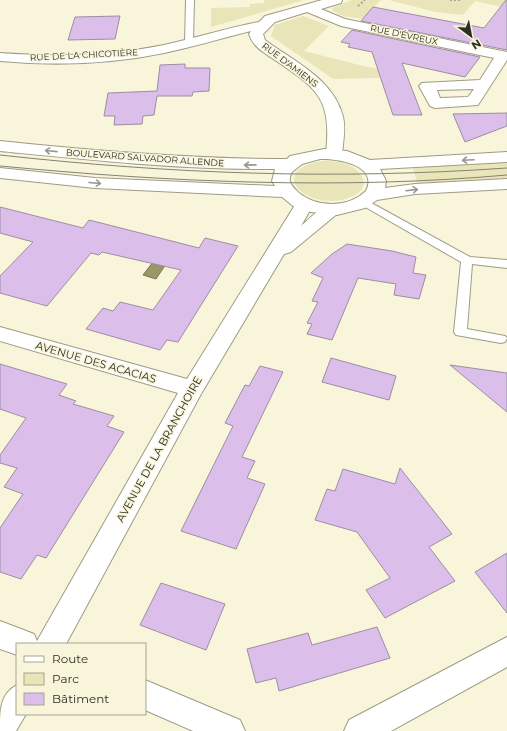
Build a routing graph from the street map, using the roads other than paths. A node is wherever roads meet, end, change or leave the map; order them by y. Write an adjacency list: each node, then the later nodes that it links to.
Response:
1 (190, 0): 5 (lane)
2 (336, 0): 3 (street, RUE D'AMIENS)
3 (308, 8): 4 (street, RUE D'AMIENS); 6 (street, RUE D'ÉVREUX)
4 (262, 25): 5 (street, RUE DE LA CHICOTIÈRE); 10 (street, RUE D'AMIENS)
5 (189, 42): 7 (street, RUE DE LA CHICOTIÈRE)
6 (505, 56): 8 (street, RUE D'ÉVREUX)
7 (0, 57)
8 (484, 84)
9 (0, 146): 12 (street, BOULEVARD SALVADOR ALLENDE, one-way to 9)
10 (334, 154): 12 (street); 13 (street)
11 (507, 158): 13 (street, one-way to 13)
12 (290, 164): 16 (street)
13 (367, 165): 17 (street)
14 (0, 174): 16 (street, one-way to 16)
15 (507, 184): 17 (street, one-way to 15)
16 (286, 192): 18 (street)
17 (368, 198): 19 (street); 21 (lane)
18 (304, 204): 19 (street); 20 (street, AVENUE DE LA BRANCHOIRE)
19 (334, 209): 20 (street, AVENUE DE LA BRANCHOIRE)
20 (273, 256): 25 (street, AVENUE DE LA BRANCHOIRE)
21 (467, 260): 22 (lane); 24 (lane)
22 (507, 264)
23 (0, 334): 25 (street, AVENUE DES ACACIAS)
24 (501, 339)
25 (192, 389): 28 (street, AVENUE DE LA BRANCHOIRE)
26 (0, 635): 27 (street)
27 (21, 643)
28 (51, 643)
29 (507, 651): 34 (street)
30 (146, 695): 33 (street)
31 (16, 702): 32 (street)
32 (0, 728)
33 (229, 731)
34 (360, 731)

